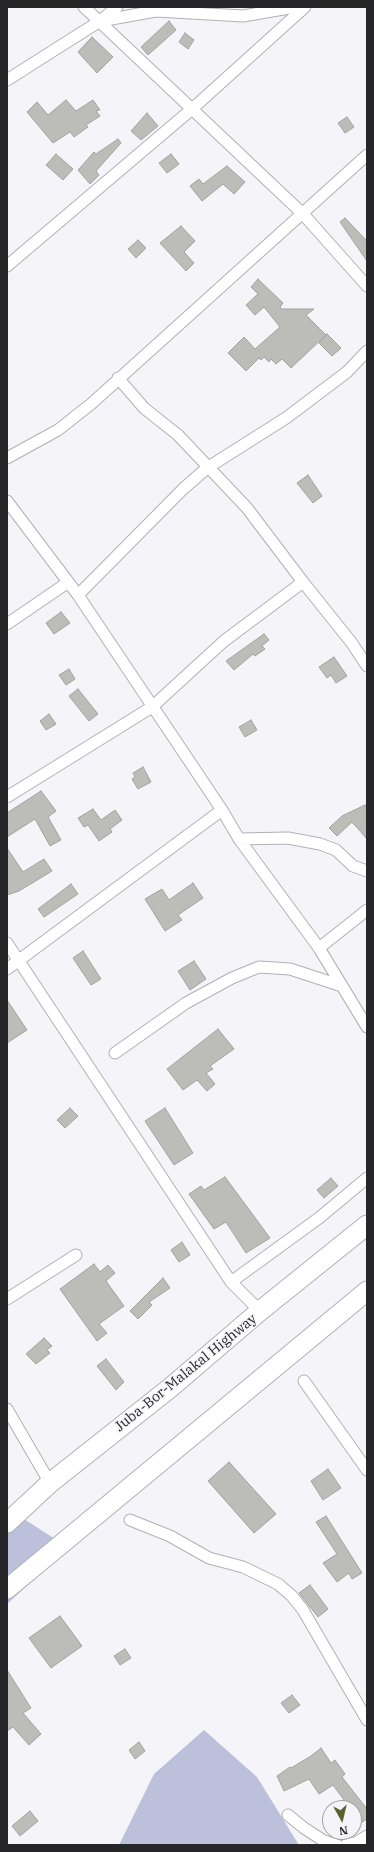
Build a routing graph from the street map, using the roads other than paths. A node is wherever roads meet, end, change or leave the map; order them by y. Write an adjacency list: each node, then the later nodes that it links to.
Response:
1 (84, 7): 5 (street)
2 (117, 7): 5 (street)
3 (295, 7): 5 (street)
4 (305, 7): 7 (street)
5 (100, 21): 6 (street); 7 (street)
6 (7, 80)
7 (192, 108): 9 (street); 10 (street)
8 (367, 155): 9 (street)
9 (303, 214): 11 (street); 13 (street)
10 (7, 266)
11 (367, 286)
12 (367, 351): 15 (street)
13 (118, 378): 14 (street); 15 (street)
14 (7, 458)
15 (208, 468): 17 (street); 19 (street)
16 (7, 501): 18 (street)
17 (303, 582): 21 (street); 22 (street)
18 (67, 583): 19 (street); 20 (street)
19 (78, 595): 22 (street)
20 (7, 624)
21 (367, 666)
22 (152, 707): 23 (street); 24 (street)
23 (7, 797)
24 (222, 810): 25 (street); 30 (street)
25 (239, 839): 26 (street); 29 (street)
26 (367, 871)
27 (367, 910): 29 (street)
28 (7, 943): 30 (street)
29 (319, 948): 32 (street)
30 (19, 960): 31 (street); 38 (street)
31 (7, 969)
32 (342, 986): 33 (street); 34 (street)
33 (367, 1027)
34 (115, 1053)
35 (367, 1178): 38 (street)
36 (367, 1225): 41 (highway, Juba-Bor-Malakal Highway)
37 (76, 1255): 40 (street)
38 (231, 1282): 41 (street)
39 (367, 1291): 48 (highway)
40 (7, 1299)
41 (260, 1312): 45 (highway, Juba-Bor-Malakal Highway)
42 (304, 1382): 44 (street)
43 (7, 1409): 45 (street)
44 (367, 1470)
45 (50, 1482): 47 (highway, Juba-Bor-Malakal Highway)
46 (130, 1520): 49 (street)
47 (7, 1523)
48 (7, 1589)
49 (367, 1720)
50 (288, 1815): 52 (street)
51 (367, 1836): 53 (street)
52 (337, 1845)
53 (346, 1845)

